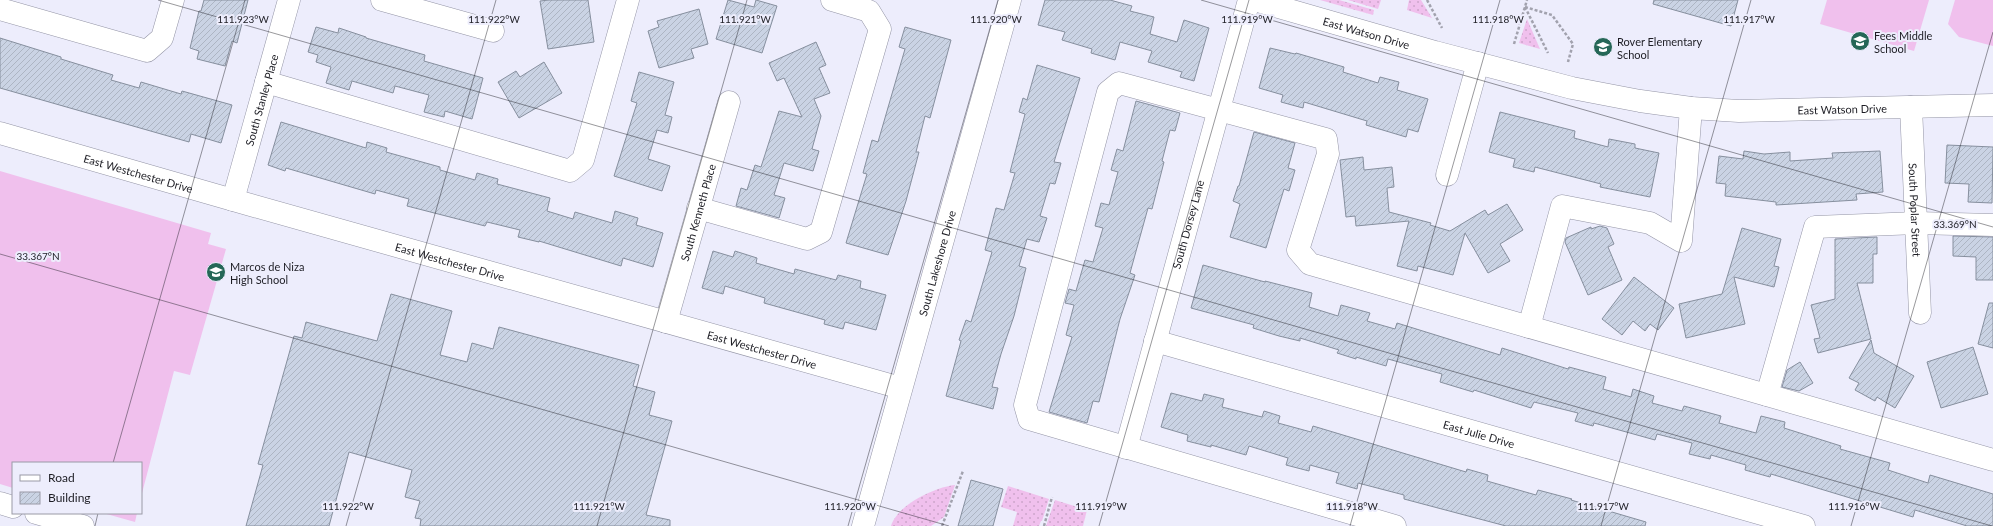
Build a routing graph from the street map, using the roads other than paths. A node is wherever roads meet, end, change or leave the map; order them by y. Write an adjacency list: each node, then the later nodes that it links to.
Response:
1 (173, 0): 9 (street)
2 (289, 0): 12 (street, South Stanley Place)
3 (382, 0): 10 (street)
4 (628, 0): 12 (street)
5 (832, 0): 21 (street)
6 (1010, 0): 28 (street, South Lakeshore Drive)
7 (1249, 0): 17 (street, South Dorsey Lane)
8 (1254, 0): 11 (street, East Watson Drive)
9 (0, 9)
10 (493, 31)
11 (1478, 63): 16 (street, East Watson Drive); 19 (street)
12 (266, 82): 20 (street, South Stanley Place)
13 (729, 102): 21 (street, South Kenneth Place)
14 (1993, 105): 15 (street, East Watson Drive)
15 (1911, 107): 16 (street, East Watson Drive); 22 (street, South Poplar Street)
16 (1691, 108): 26 (street)
17 (1219, 110): 26 (street); 27 (street, South Dorsey Lane); 30 (street)
18 (0, 133): 20 (street, East Westchester Drive)
19 (1447, 175)
20 (233, 200): 25 (street, East Westchester Drive)
21 (698, 208): 25 (street, South Kenneth Place)
22 (1917, 223): 23 (street); 24 (street, South Poplar Street); 29 (street)
23 (1993, 225)
24 (1920, 313)
25 (666, 322): 28 (street, East Westchester Drive)
26 (1529, 327): 29 (street)
27 (1155, 341): 30 (street, South Dorsey Lane); 38 (street, East Julie Drive)
28 (902, 388): 36 (street, South Lakeshore Drive)
29 (1766, 395): 31 (street)
30 (1126, 448): 37 (street)
31 (1993, 460)
32 (0, 503): 33 (street)
33 (12, 506)
34 (40, 514): 35 (street)
35 (83, 526)
36 (863, 526)
37 (1395, 526)
38 (1804, 526)

